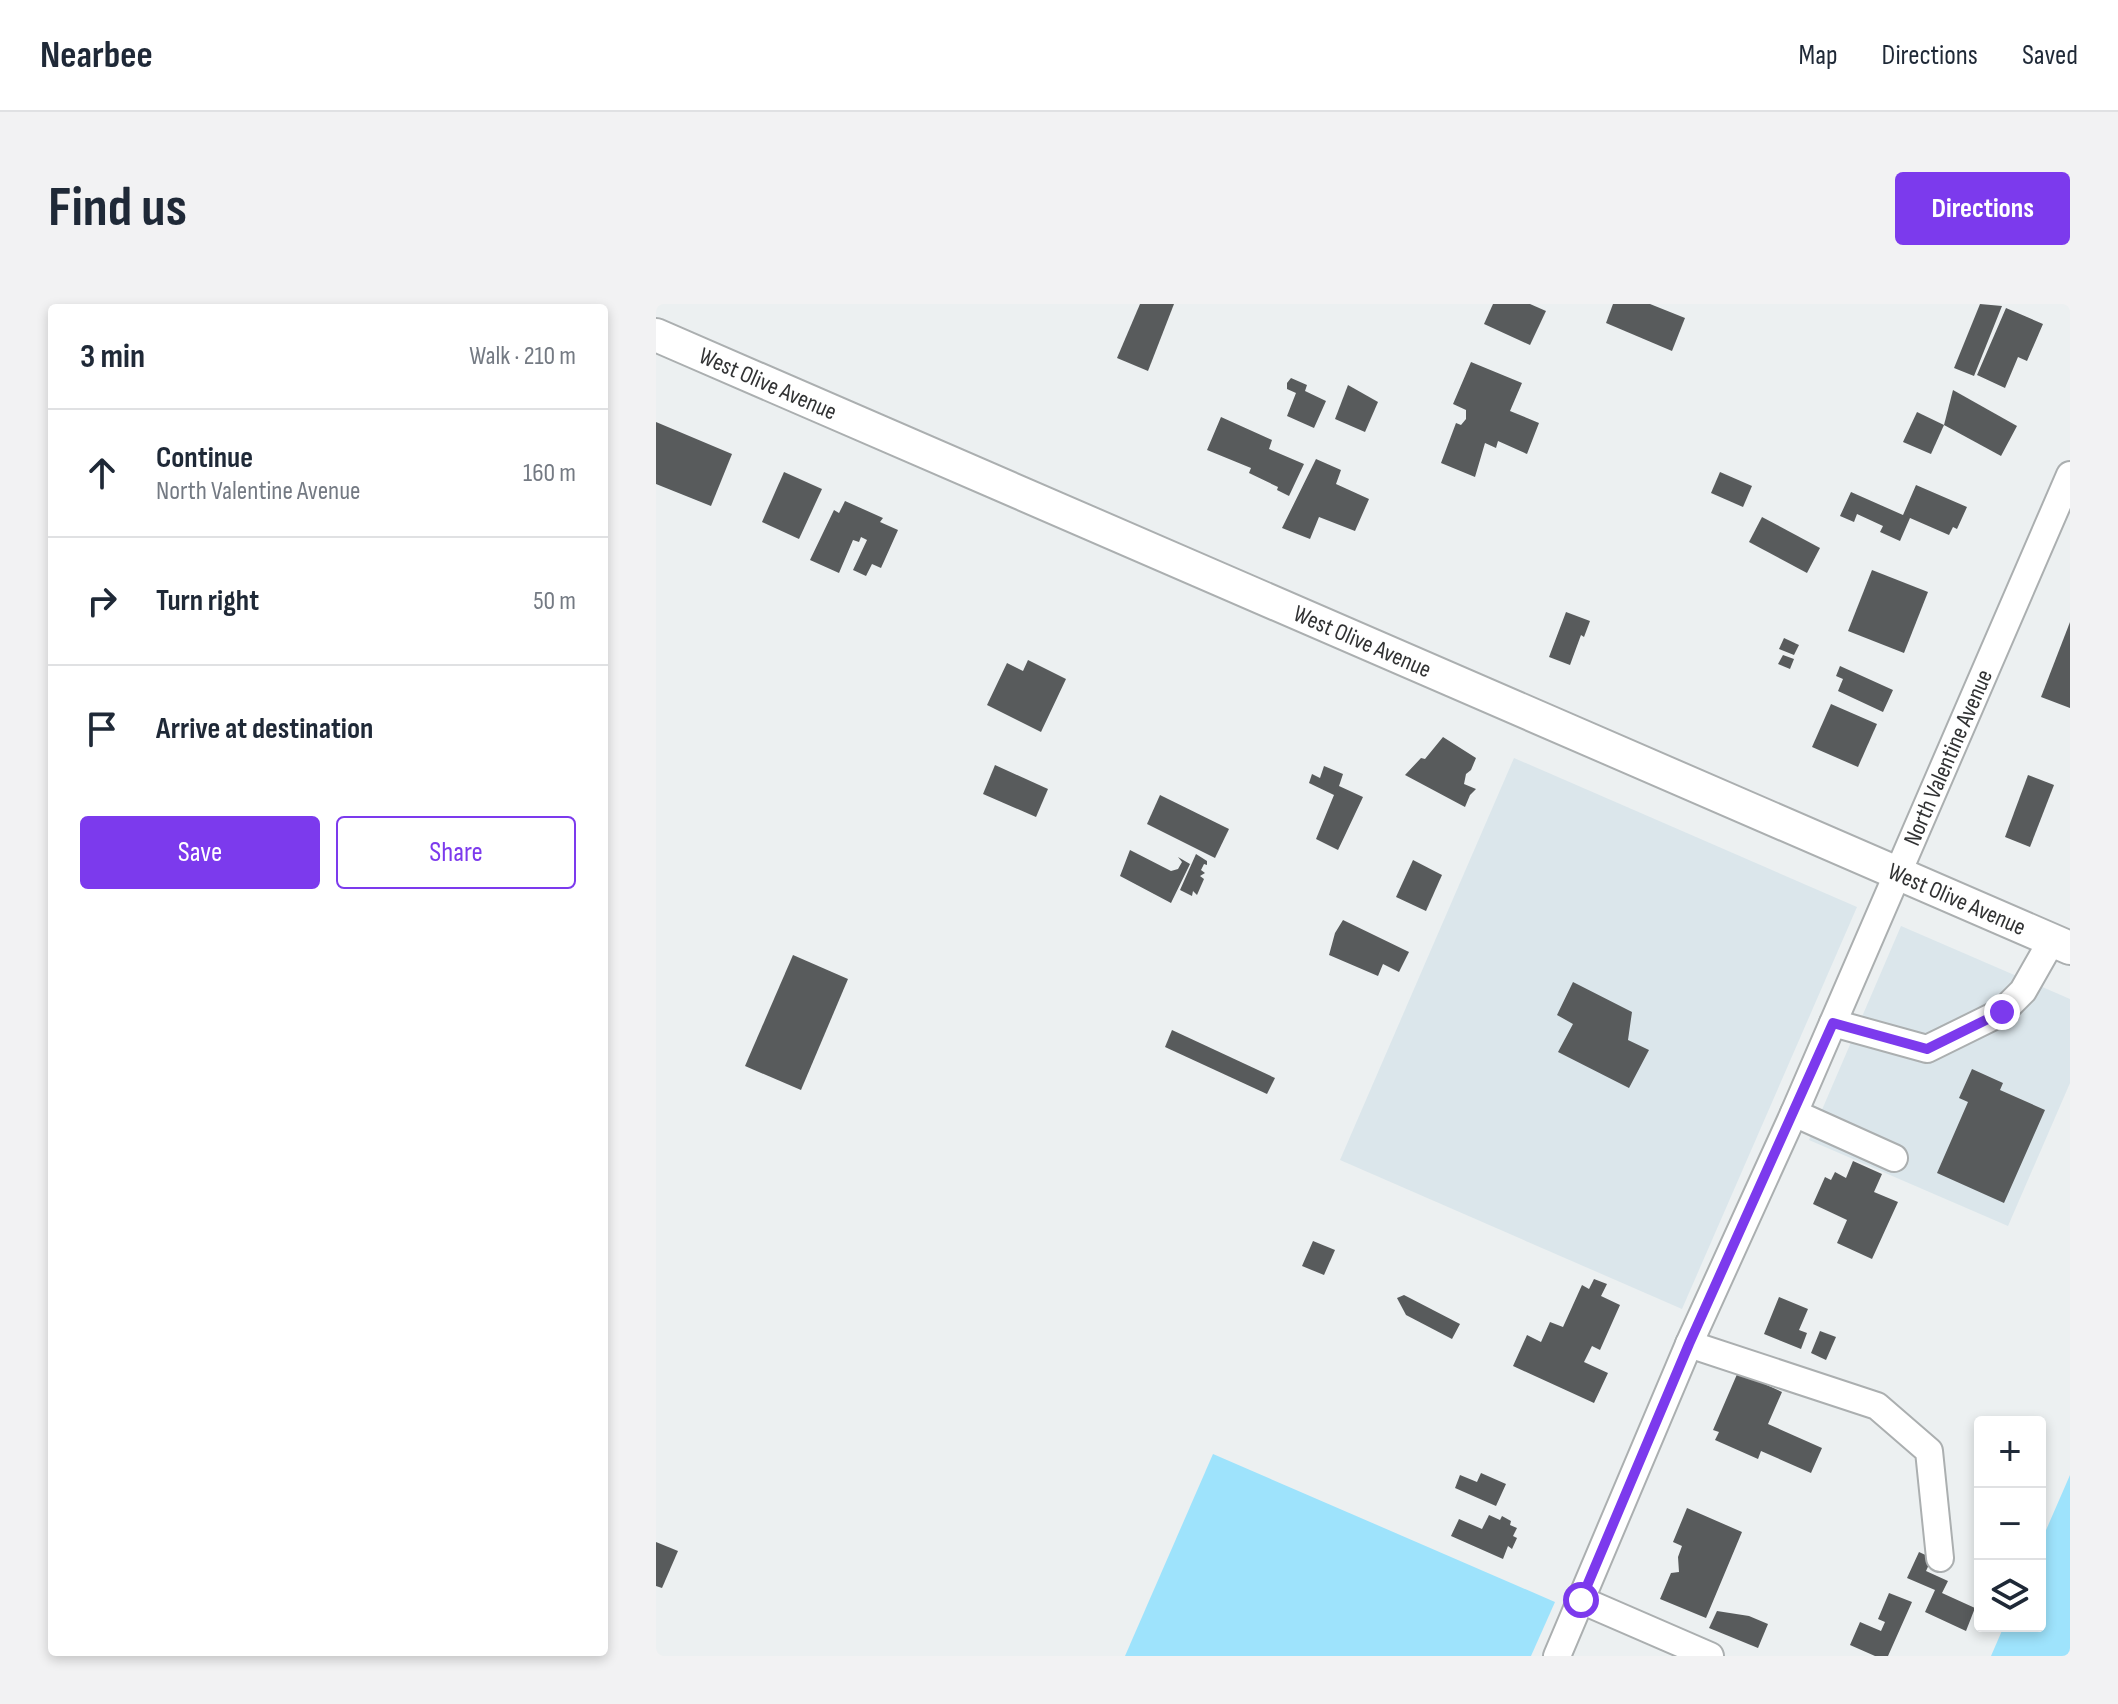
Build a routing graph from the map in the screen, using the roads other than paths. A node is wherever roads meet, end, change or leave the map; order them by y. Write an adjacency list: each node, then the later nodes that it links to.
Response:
1 (656, 335): 3 (main road, West Olive Avenue)
2 (2070, 475): 3 (street, North Valentine Avenue)
3 (1898, 874): 4 (main road, West Olive Avenue); 5 (street, North Valentine Avenue)
4 (2061, 944): 5 (street)
5 (1833, 1023): 6 (street, North Valentine Avenue)
6 (1794, 1113): 7 (street); 8 (street, North Valentine Avenue)
7 (1894, 1158)
8 (1689, 1344): 9 (street); 10 (street, North Valentine Avenue)
9 (1940, 1558)
10 (1581, 1600): 11 (street, North Valentine Avenue); 12 (street)
11 (1557, 1656)
12 (1710, 1656)

